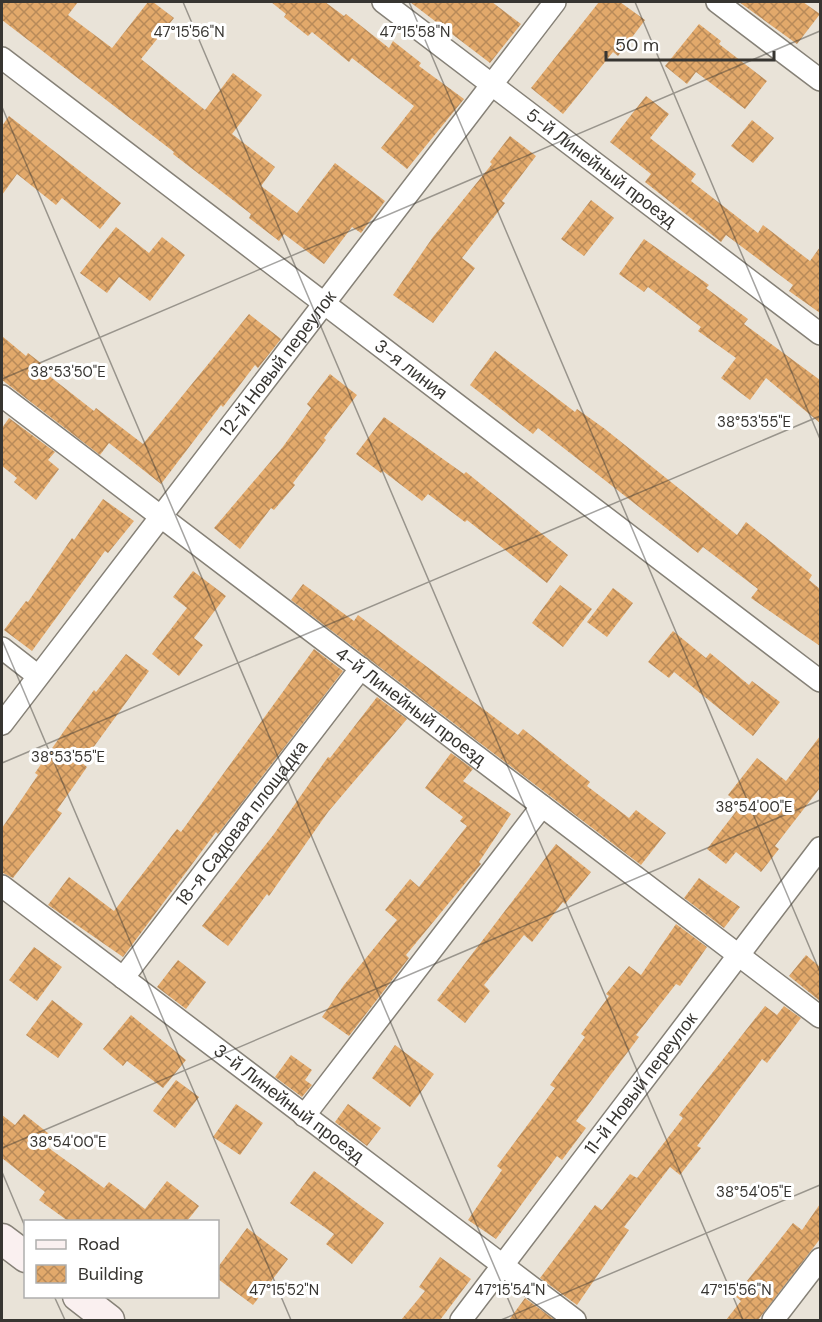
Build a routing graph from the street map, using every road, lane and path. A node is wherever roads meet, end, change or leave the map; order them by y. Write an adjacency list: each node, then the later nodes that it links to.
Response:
1 (383, 2): 6 (street, 5-й Линейный проезд)
2 (555, 2): 6 (street, 12-й Новый переулок)
3 (717, 2): 5 (street)
4 (2, 58): 7 (street, 3-я линия)
5 (820, 80)
6 (491, 85): 7 (street, 12-й Новый переулок); 8 (street, 5-й Линейный проезд)
7 (323, 304): 10 (street, 12-й Новый переулок); 14 (street, 3-я линия)
8 (820, 334)
9 (2, 396): 10 (street, 4-й Линейный проезд)
10 (161, 516): 12 (street, 4-й Линейный проезд); 13 (street, 12-й Новый переулок)
11 (2, 648): 13 (street)
12 (361, 668): 16 (street, 4-й Линейный проезд); 20 (street, 18-я Садовая площадка)
13 (38, 676): 15 (street, 12-й Новый переулок)
14 (820, 681)
15 (2, 724)
16 (542, 806): 19 (street, 4-й Линейный проезд); 22 (street)
17 (820, 848): 19 (street, 11-й Новый переулок)
18 (2, 886): 20 (street, 3-й Линейный проезд)
19 (739, 955): 21 (street, 4-й Линейный проезд); 26 (street, 11-й Новый переулок)
20 (123, 978): 22 (street, 3-й Линейный проезд)
21 (820, 1017)
22 (304, 1116): 26 (street, 3-й Линейный проезд)
23 (2, 1239): 24 (main road)
24 (24, 1256)
25 (820, 1259): 31 (street)
26 (501, 1265): 29 (street, 11-й Новый переулок); 30 (street, 3-й Линейный проезд)
27 (81, 1298): 28 (main road)
28 (109, 1320)
29 (461, 1320)
30 (575, 1320)
31 (773, 1320)

